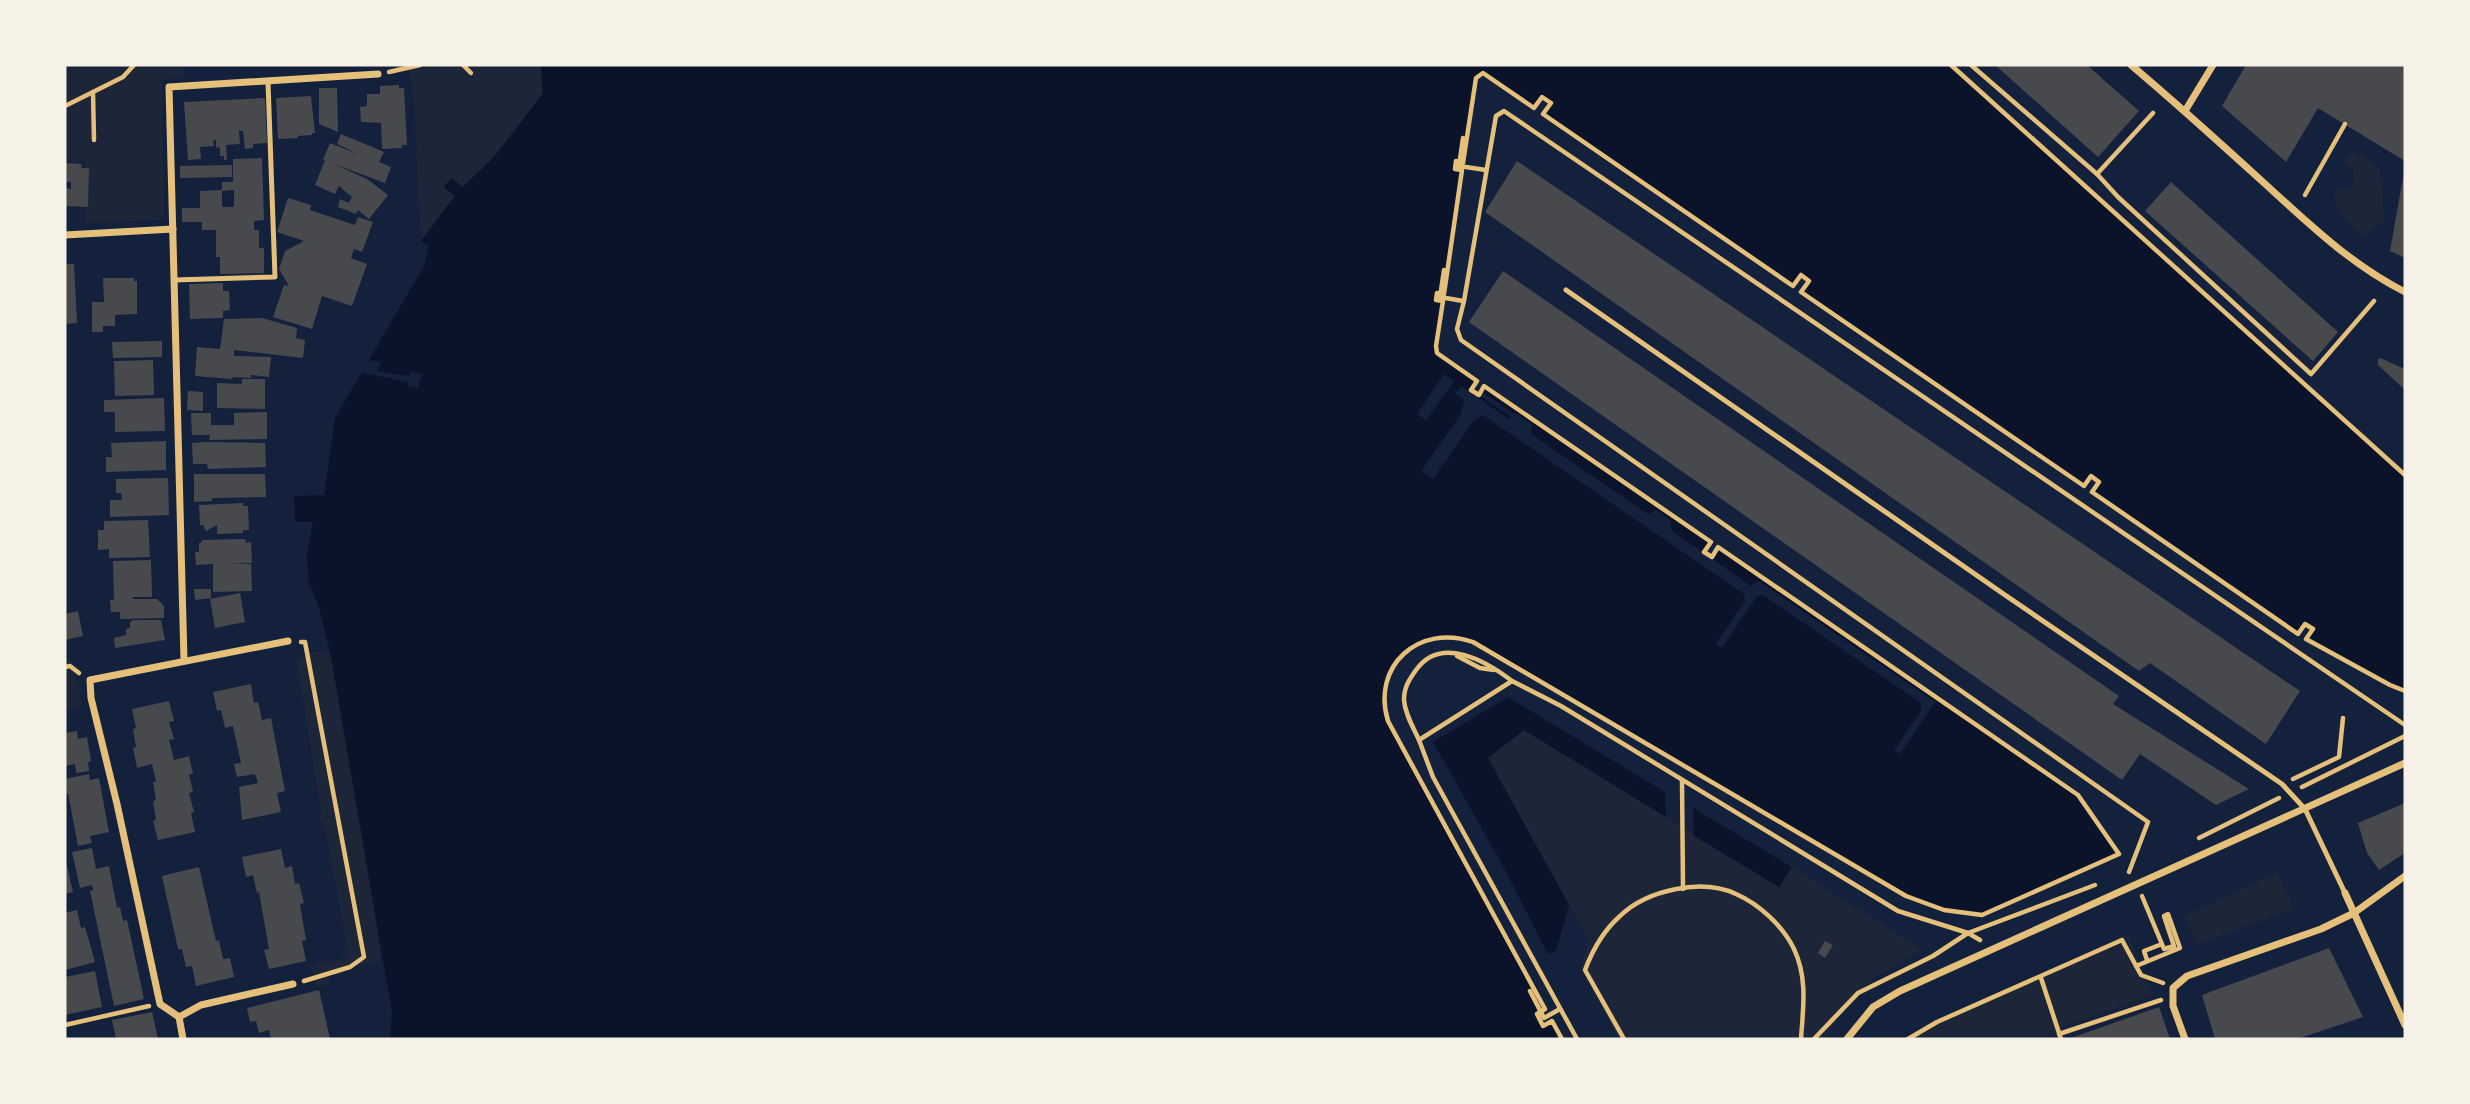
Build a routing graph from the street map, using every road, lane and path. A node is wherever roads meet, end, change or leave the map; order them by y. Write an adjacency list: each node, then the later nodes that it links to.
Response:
1 (134, 65): 11 (path)
2 (420, 65): 9 (path)
3 (463, 65): 8 (path)
4 (1951, 65): 31 (path)
5 (1971, 65): 20 (path)
6 (2131, 65): 13 (street)
7 (2213, 65): 13 (street)
8 (471, 73)
9 (378, 74): 10 (street)
10 (268, 82): 22 (street); 25 (lane)
11 (93, 92): 12 (path); 17 (path)
12 (65, 106)
13 (2185, 111): 27 (street)
14 (2153, 113): 20 (path)
15 (2345, 124): 21 (path)
16 (1463, 138): 18 (path)
17 (94, 140)
18 (1460, 162): 19 (path); 28 (path); 35 (path)
19 (1487, 170)
20 (2097, 174): 29 (path)
21 (2305, 195)
22 (173, 229): 23 (street); 25 (street)
23 (65, 235)
24 (1444, 270): 28 (path)
25 (174, 280): 33 (street)
26 (1566, 290): 41 (lane)
27 (2405, 292)
28 (1440, 294): 30 (path); 62 (path)
29 (2374, 300)
30 (1464, 301)
31 (2405, 475)
32 (288, 641): 33 (street); 57 (path)
33 (184, 660): 60 (street)
34 (1512, 681): 38 (path); 38 (path); 40 (path)
35 (2405, 691)
36 (2343, 718): 41 (path)
37 (2405, 736): 42 (path)
38 (1419, 740): 61 (path)
39 (2405, 763): 72 (street)
40 (1682, 779): 48 (path); 52 (path)
41 (2282, 784): 49 (lane)
42 (2294, 791)
43 (2282, 797): 44 (path)
44 (2189, 843)
45 (2142, 866): 46 (path)
46 (2130, 872)
47 (2405, 876): 51 (street)
48 (1683, 889): 70 (path); 71 (path)
49 (2345, 893): 51 (street)
50 (2147, 907): 53 (path)
51 (2354, 913): 59 (street); 65 (street)
52 (1968, 933)
53 (2162, 944): 54 (path); 54 (path)
54 (2147, 960): 55 (path)
55 (2136, 966): 56 (path); 59 (path)
56 (2041, 978): 66 (path); 73 (path)
57 (293, 984): 63 (street)
58 (1530, 991): 62 (path)
59 (2173, 992): 66 (path); 74 (street)
60 (160, 1003): 63 (street); 64 (path)
61 (1560, 1009): 62 (path); 69 (path)
62 (1541, 1012): 68 (path)
63 (179, 1017): 67 (street)
64 (65, 1025)
65 (2405, 1025)
66 (2060, 1036)
67 (183, 1039)
68 (1562, 1039)
69 (1577, 1039)
70 (1624, 1039)
71 (1801, 1039)
72 (1847, 1039)
73 (1908, 1039)
74 (2185, 1039)

